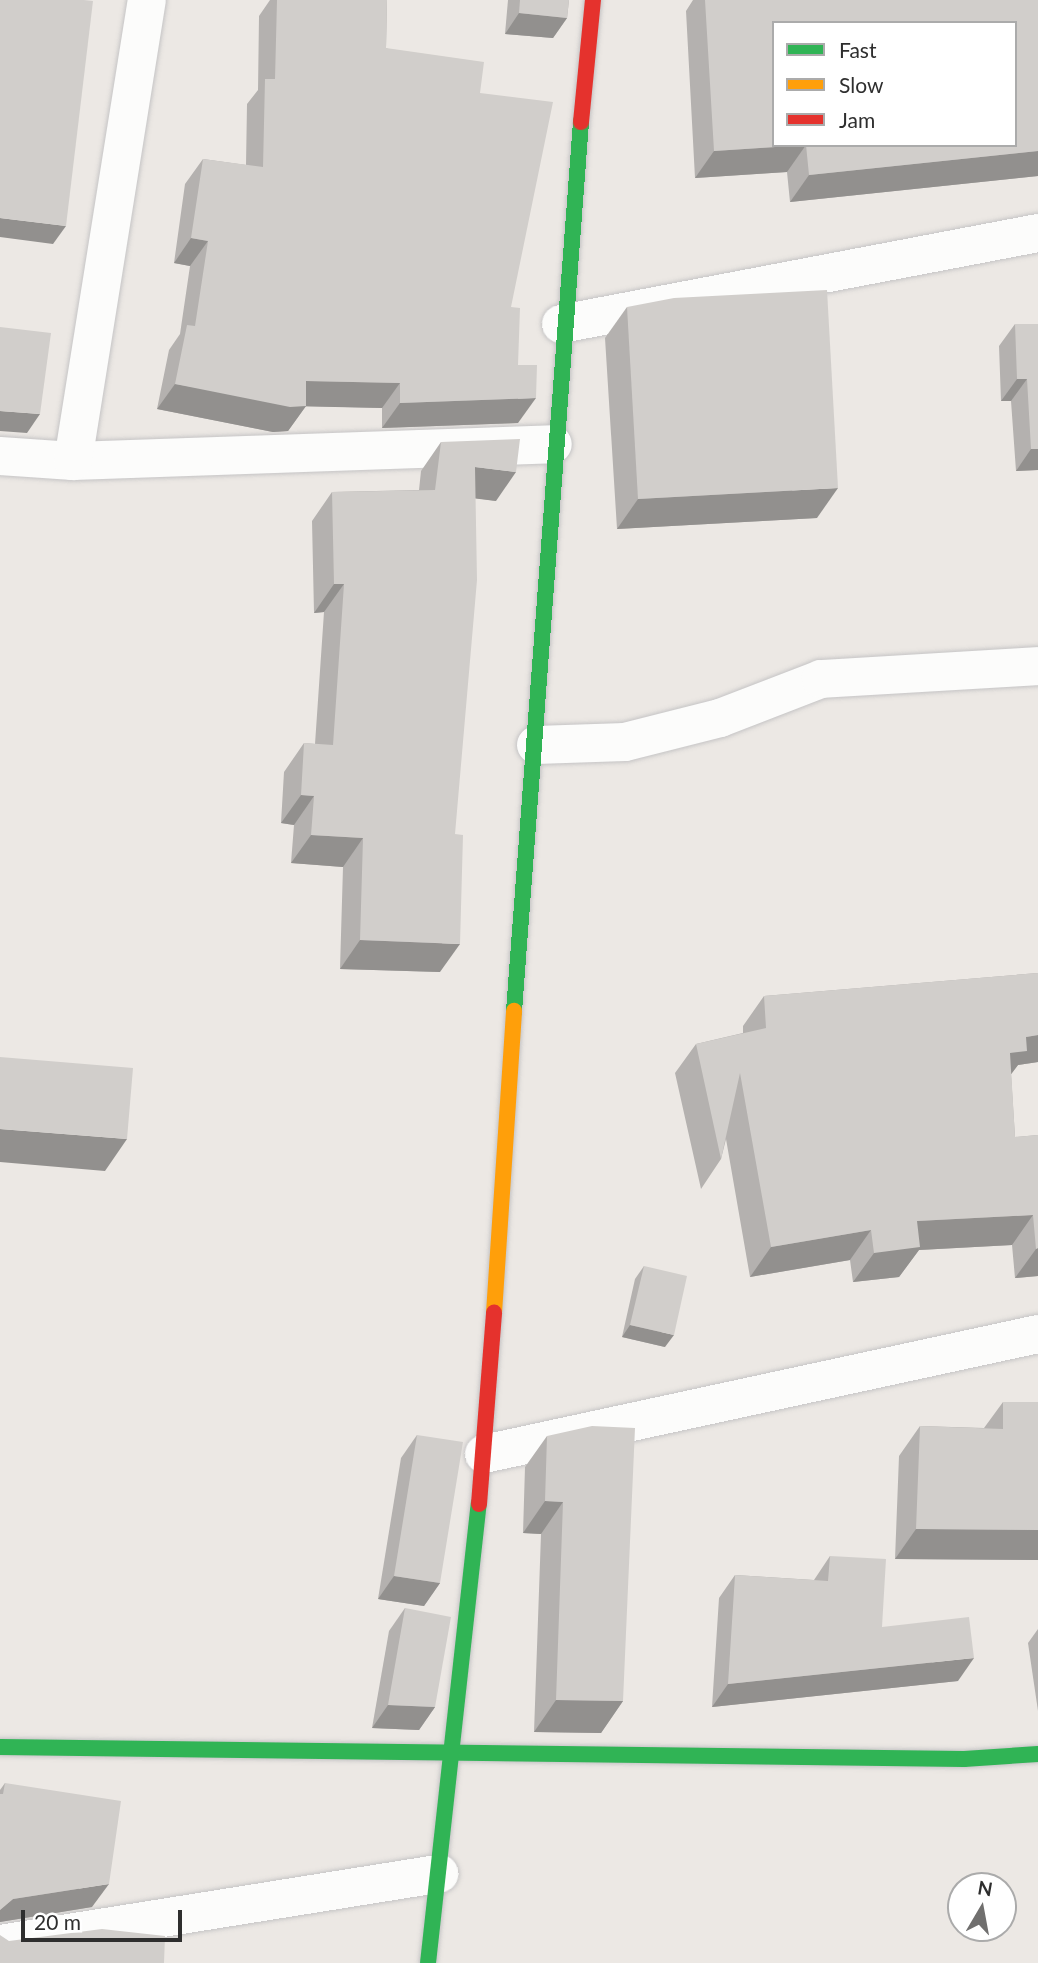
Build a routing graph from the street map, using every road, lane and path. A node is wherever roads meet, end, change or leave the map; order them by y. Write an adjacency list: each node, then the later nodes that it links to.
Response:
1 (148, 0): 7 (street)
2 (593, 0): 4 (main road)
3 (1038, 233): 4 (street)
4 (561, 324): 5 (main road)
5 (553, 444): 7 (street); 9 (main road)
6 (0, 456): 7 (street)
7 (73, 461)
8 (1038, 666): 9 (street)
9 (537, 745): 11 (main road)
10 (1038, 1334): 11 (street)
11 (484, 1454): 13 (main road)
12 (0, 1746): 13 (main road)
13 (455, 1752): 14 (main road); 15 (main road)
14 (1038, 1754)
15 (439, 1874): 16 (street); 17 (main road)
16 (0, 1944)
17 (428, 1963)

